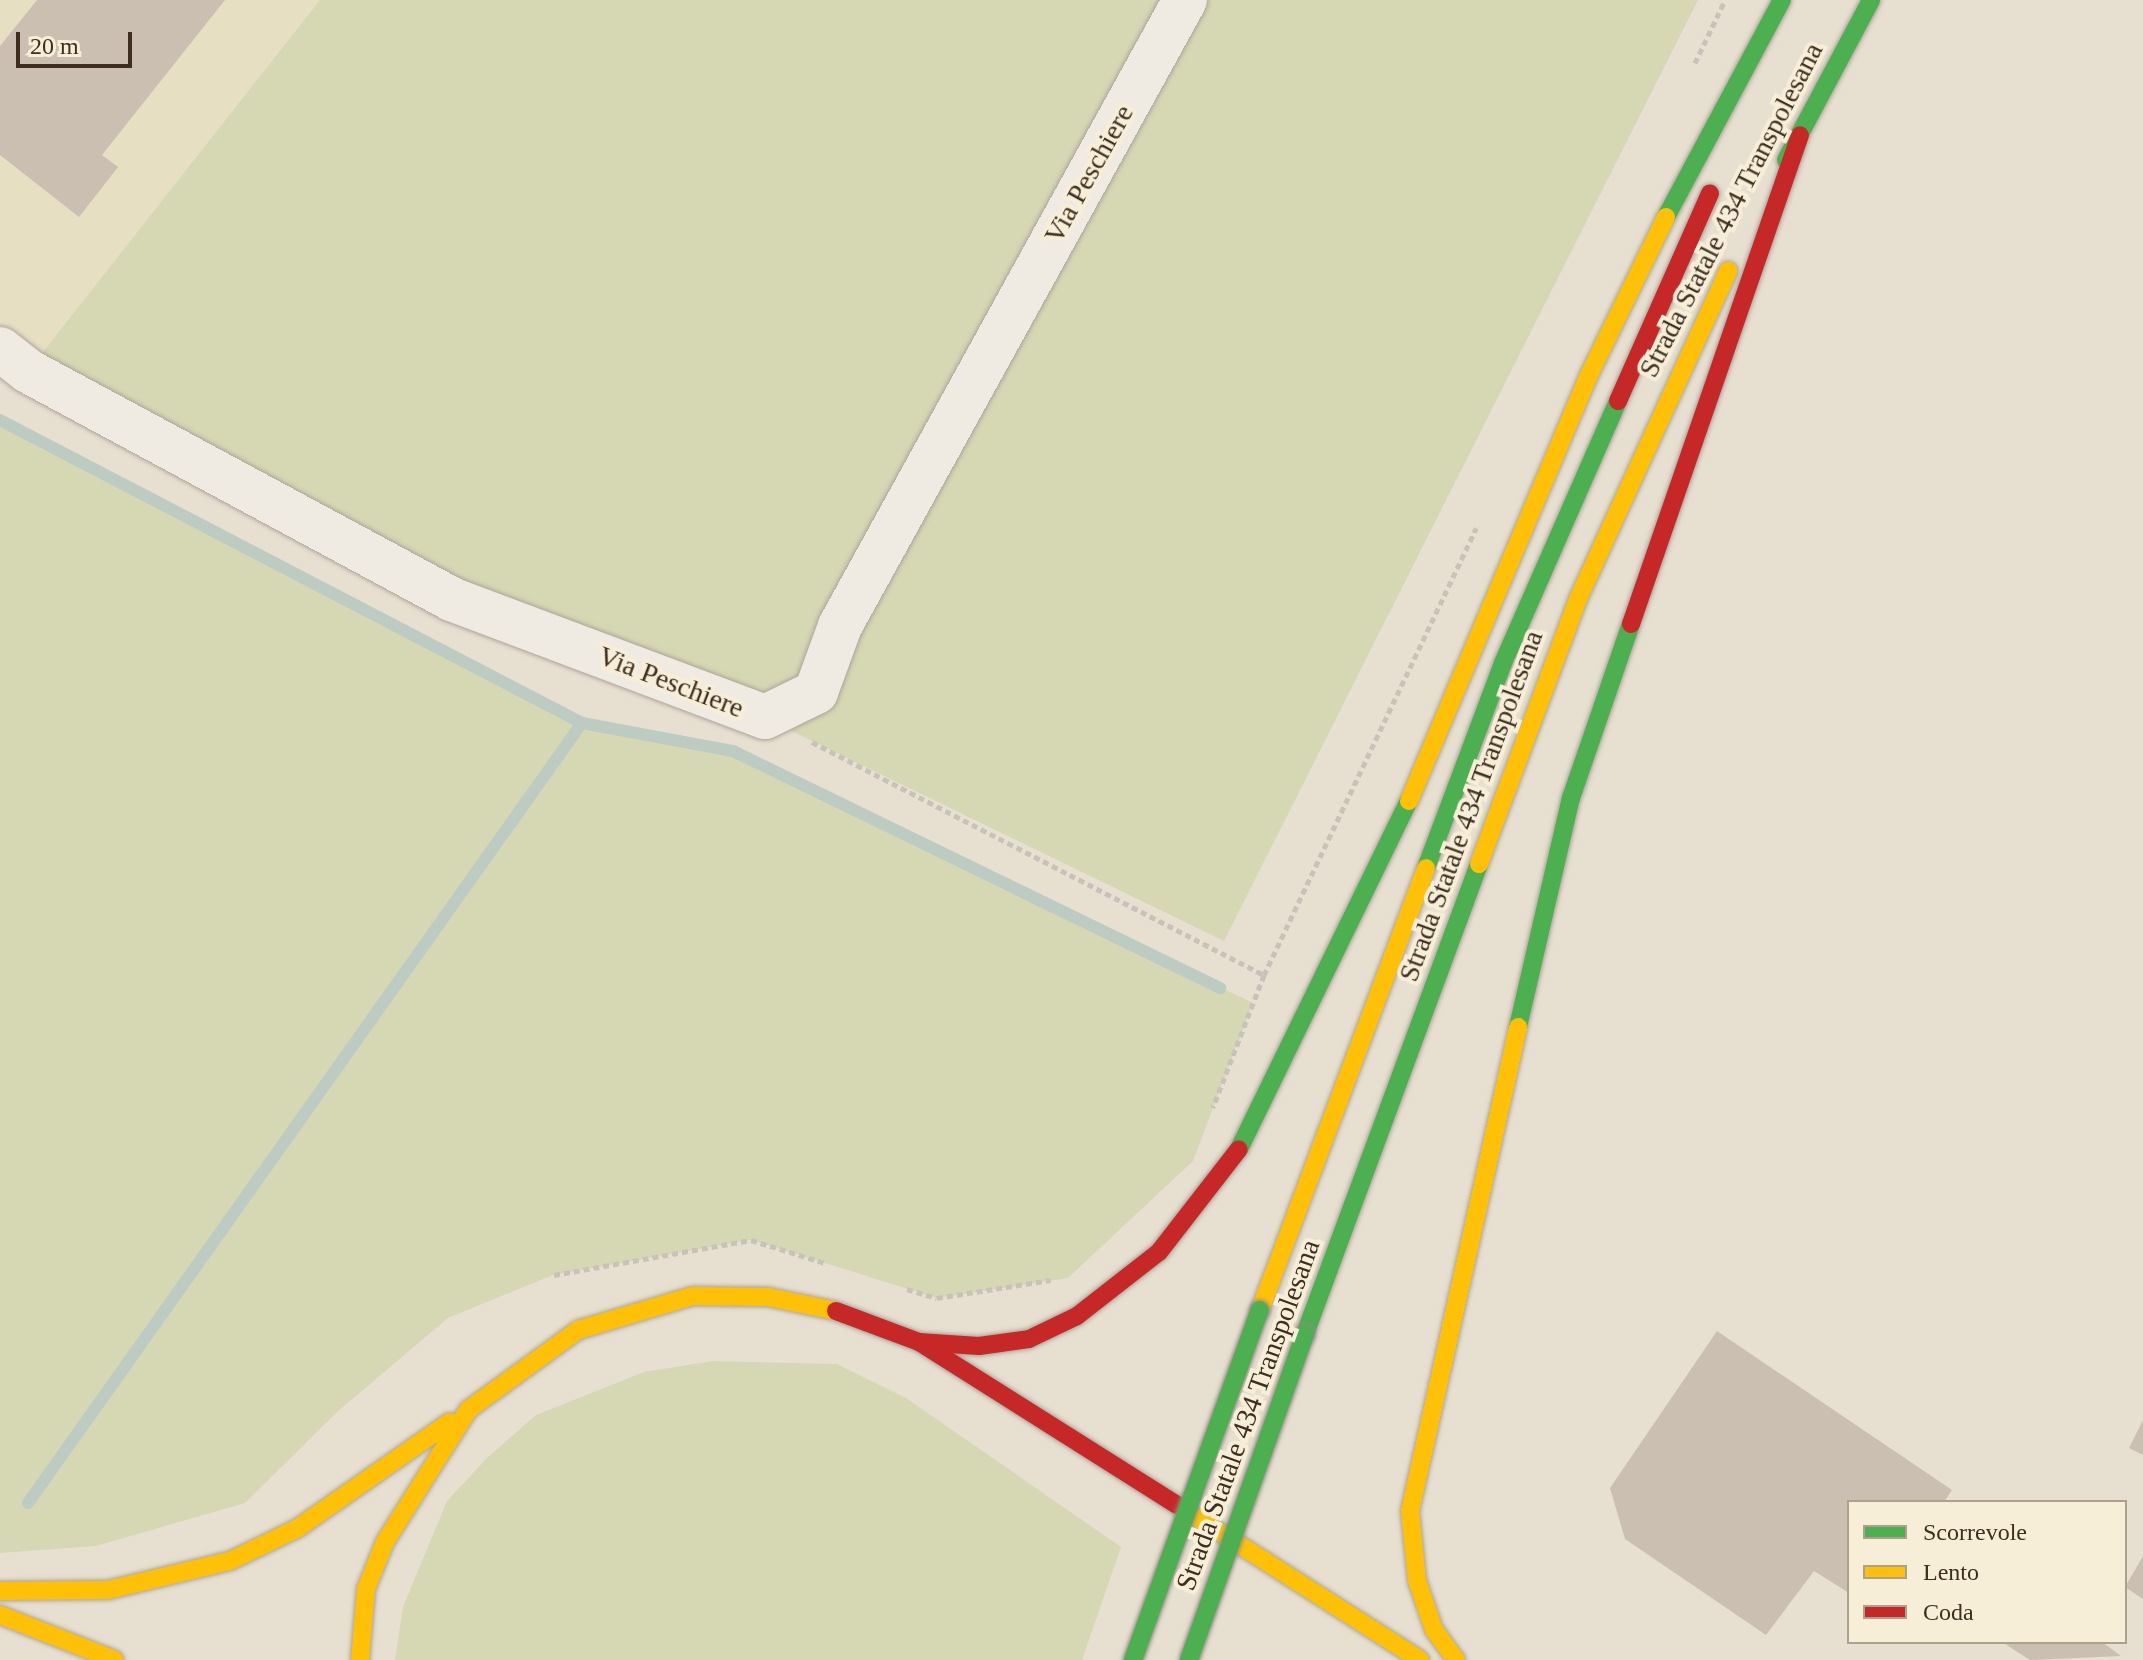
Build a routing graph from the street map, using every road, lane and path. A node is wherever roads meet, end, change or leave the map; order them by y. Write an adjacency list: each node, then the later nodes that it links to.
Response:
1 (1185, 0): 7 (street, Via Peschiere)
2 (1782, 0): 13 (main road)
3 (1871, 0): 4 (main road, Strada Statale 434 Transpolesana)
4 (1800, 135): 20 (main road, Strada Statale 434 Transpolesana, bridge); 22 (main road)
5 (1720, 173): 19 (main road, Strada Statale 434 Transpolesana, bridge)
6 (0, 349): 7 (street, Via Peschiere)
7 (765, 717): 8 (path)
8 (1209, 1118)
9 (837, 1267): 10 (path)
10 (554, 1275)
11 (1068, 1278): 12 (path)
12 (894, 1285)
13 (919, 1342): 14 (main road); 21 (main road)
14 (468, 1410): 15 (main road); 18 (main road)
15 (0, 1591)
16 (0, 1615): 17 (main road)
17 (115, 1660)
18 (360, 1660)
19 (1133, 1660)
20 (1189, 1660)
21 (1420, 1660)
22 (1456, 1660)

